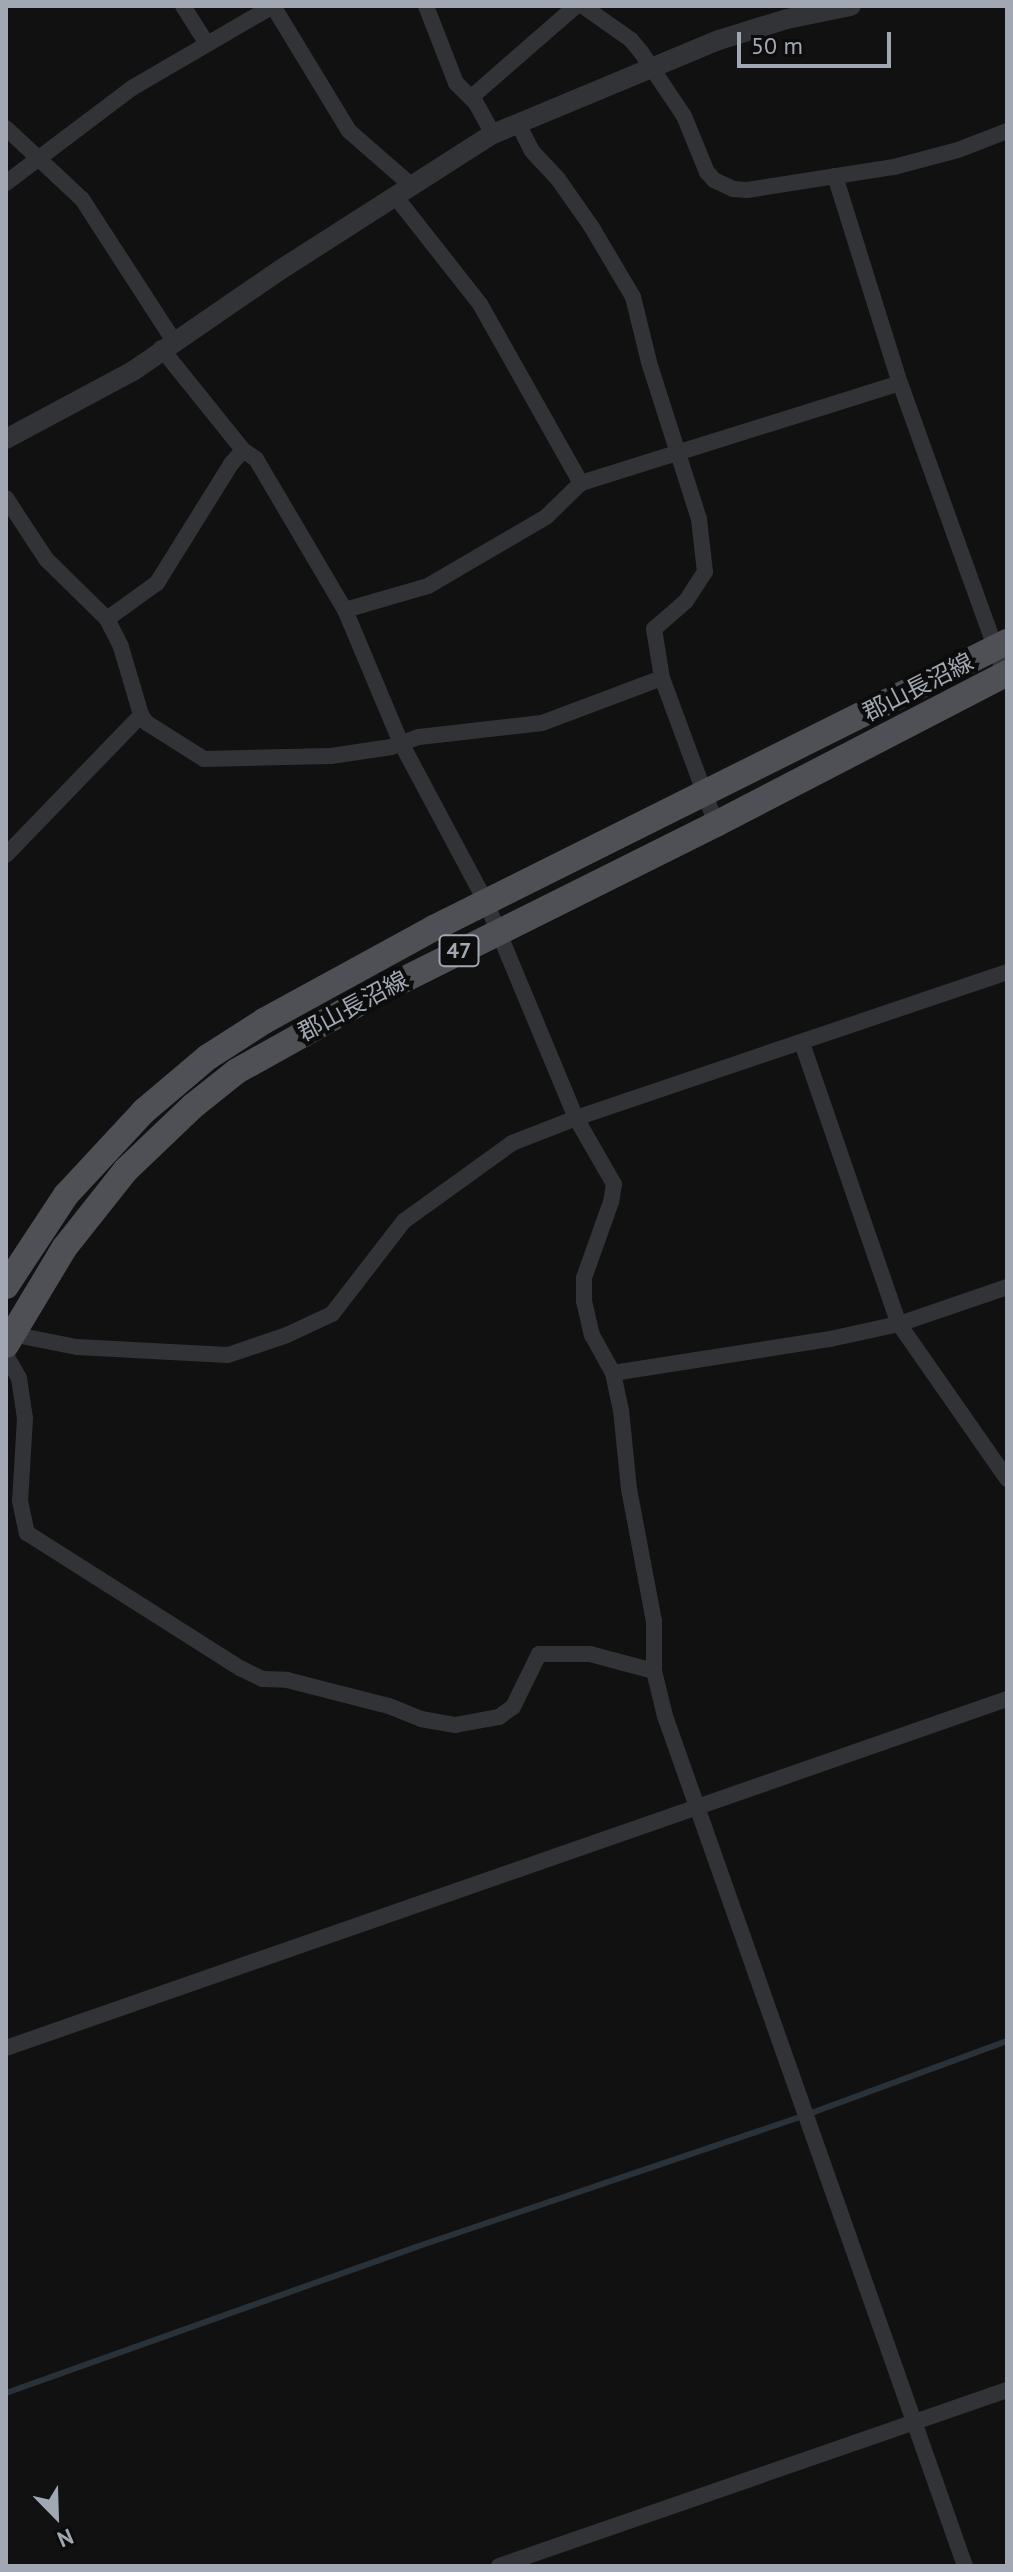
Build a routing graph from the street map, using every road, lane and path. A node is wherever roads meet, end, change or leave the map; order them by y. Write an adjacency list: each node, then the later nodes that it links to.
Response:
1 (183, 6): 7 (street)
2 (273, 6): 7 (street); 17 (street)
3 (426, 6): 9 (street)
4 (576, 6): 9 (street)
5 (583, 6): 8 (street)
6 (851, 6): 8 (street)
7 (207, 44): 14 (street)
8 (651, 67): 10 (street); 15 (street)
9 (473, 100): 13 (street)
10 (518, 123): 13 (street); 22 (street)
11 (6, 128): 14 (street)
12 (1007, 131): 15 (street)
13 (493, 134): 17 (street)
14 (40, 159): 16 (street); 18 (street)
15 (835, 176): 19 (street)
16 (6, 183)
17 (404, 191): 18 (street); 23 (street)
18 (168, 344): 20 (street); 21 (street)
19 (900, 383): 22 (street); 27 (street)
20 (6, 439)
21 (243, 450): 25 (street); 26 (street)
22 (680, 450): 23 (street); 29 (street)
23 (581, 483): 25 (street)
24 (6, 498): 26 (street)
25 (345, 610): 31 (street)
26 (107, 619): 30 (street)
27 (1001, 645): 28 (street); 32 (main road, 郡山長沼線 / 47)
28 (1006, 676): 33 (main road, 郡山長沼線 / 47)
29 (662, 678): 31 (street); 32 (street)
30 (141, 715): 31 (street); 34 (street)
31 (401, 743): 35 (street)
32 (705, 793): 33 (street); 35 (main road, 郡山長沼線 / 47)
33 (716, 824): 36 (main road, 郡山長沼線 / 47)
34 (6, 855)
35 (486, 902): 36 (street); 40 (main road, 郡山長沼線 / 47)
36 (498, 932): 39 (street); 43 (main road, 郡山長沼線 / 47)
37 (1007, 972): 38 (street)
38 (802, 1043): 39 (street); 42 (street)
39 (576, 1118): 43 (street); 44 (street)
40 (6, 1286)
41 (1007, 1287): 42 (street)
42 (899, 1324): 44 (street); 45 (street)
43 (7, 1342): 46 (street)
44 (613, 1373): 46 (street)
45 (1007, 1479)
46 (654, 1671): 48 (street)
47 (1007, 1699): 48 (street)
48 (699, 1809): 49 (street); 51 (street)
49 (6, 2048)
50 (1007, 2390): 51 (street)
51 (915, 2421): 52 (street); 53 (street)
52 (499, 2566)
53 (965, 2566)

